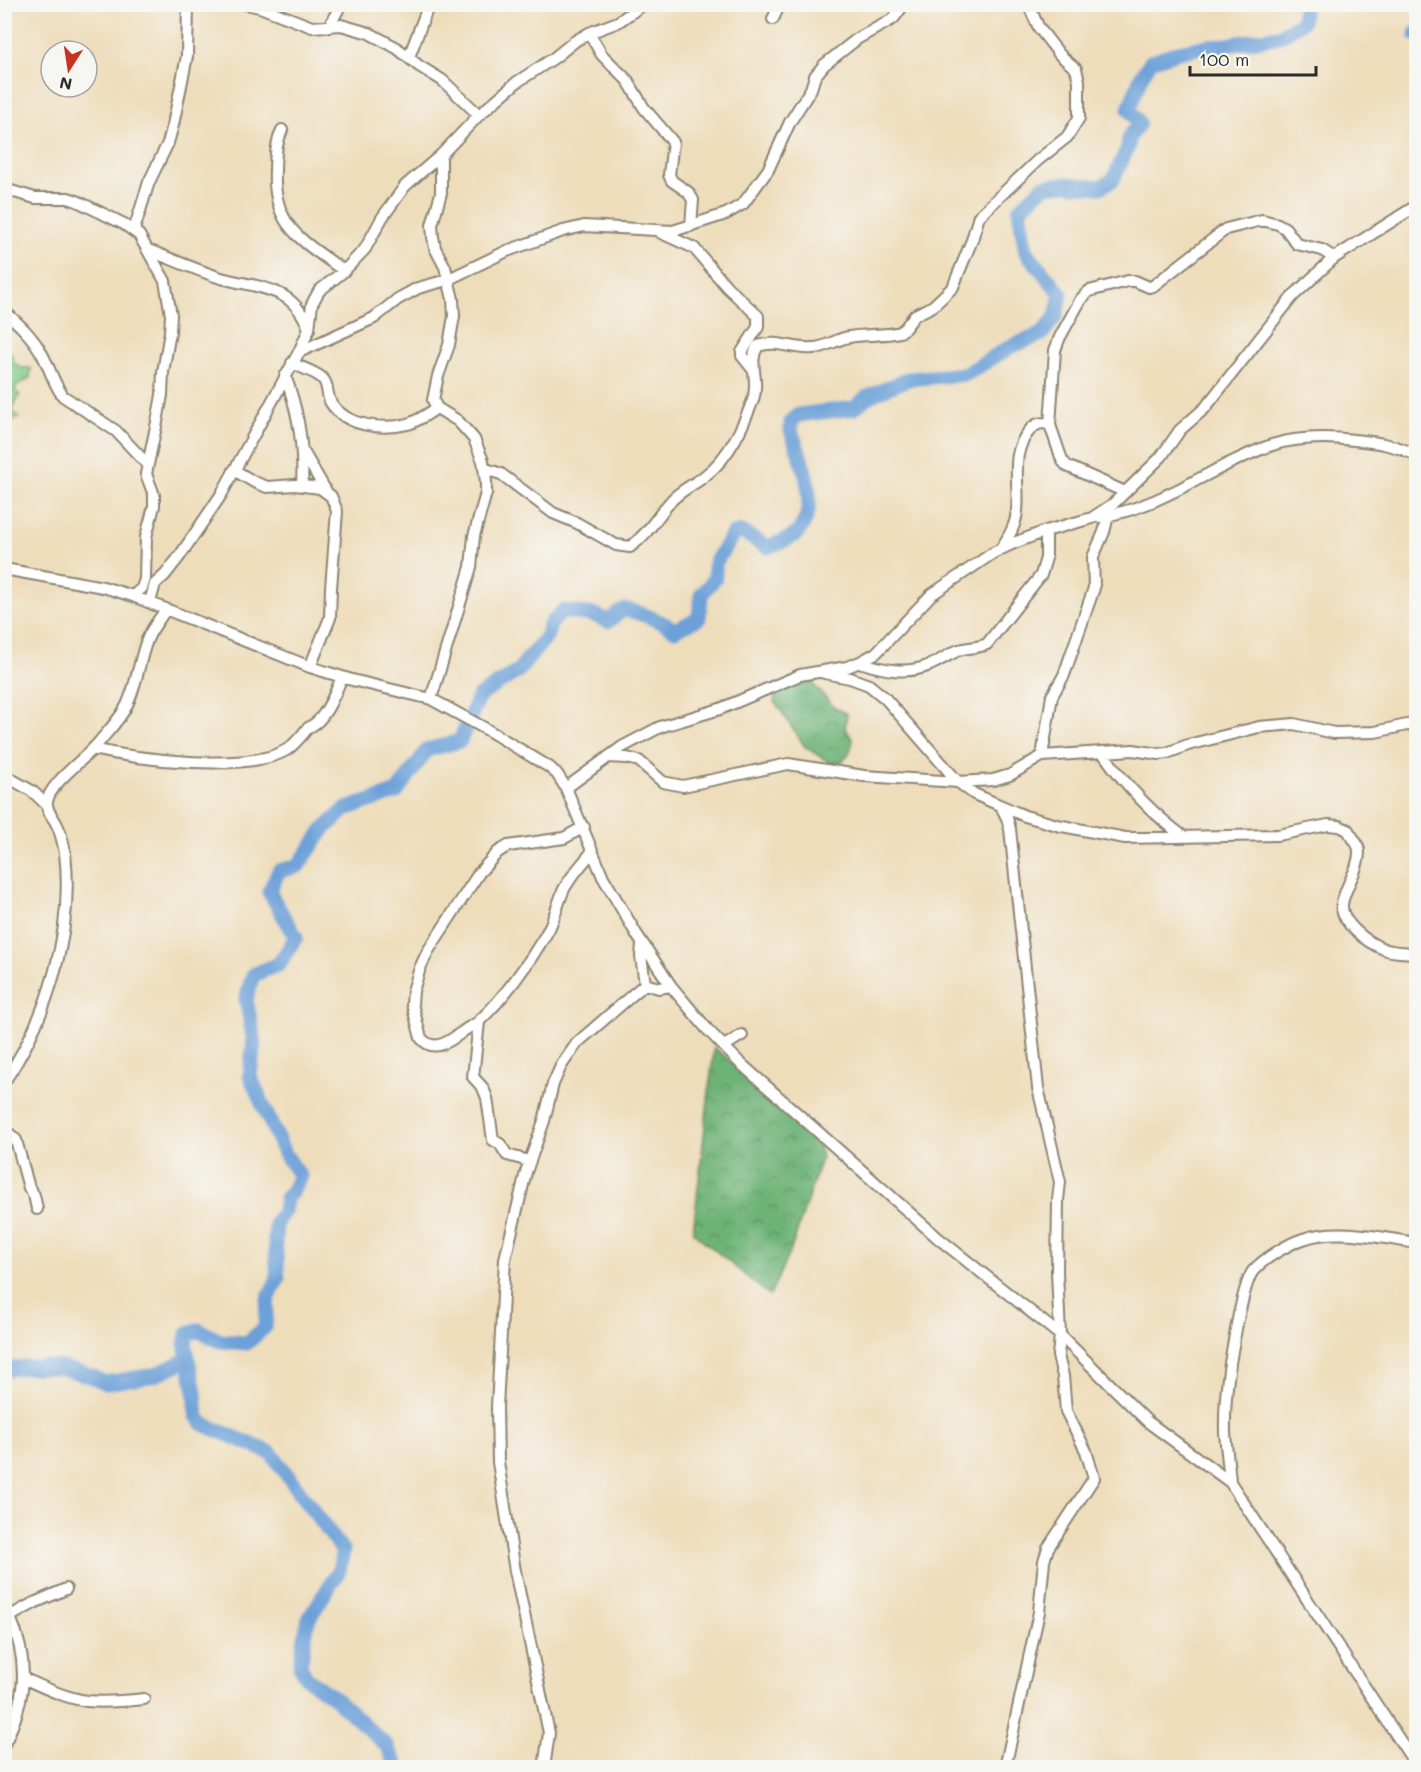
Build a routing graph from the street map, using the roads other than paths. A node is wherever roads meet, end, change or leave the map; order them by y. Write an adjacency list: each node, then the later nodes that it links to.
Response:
1 (188, 4): 19 (street)
2 (245, 4): 10 (street)
3 (341, 4): 10 (street)
4 (429, 4): 12 (street)
5 (644, 4): 11 (street)
6 (780, 4): 9 (street)
7 (904, 4): 18 (street)
8 (1028, 4): 29 (street)
9 (773, 19)
10 (329, 27): 12 (street)
11 (589, 33): 13 (street); 18 (street)
12 (410, 57): 13 (street)
13 (479, 116): 15 (street)
14 (282, 130): 23 (street)
15 (441, 155): 23 (street); 24 (street)
16 (4, 189): 19 (street)
17 (1416, 206): 22 (street)
18 (691, 226): 20 (street)
19 (134, 230): 21 (street)
20 (658, 232): 24 (street); 29 (street)
21 (148, 250): 26 (street); 35 (street)
22 (1334, 258): 32 (street); 40 (street)
23 (344, 271): 26 (street)
24 (447, 280): 27 (street); 31 (street)
25 (4, 311): 35 (street)
26 (309, 329): 27 (street)
27 (299, 352): 28 (street)
28 (292, 363): 30 (street); 31 (street)
29 (754, 371): 36 (street)
30 (285, 376): 33 (street); 37 (street)
31 (437, 408): 36 (street)
32 (1050, 425): 40 (street); 44 (street)
33 (303, 451): 38 (street); 39 (street)
34 (1416, 455): 41 (street)
35 (148, 465): 46 (street)
36 (486, 469): 53 (street)
37 (234, 470): 38 (street); 47 (street)
38 (302, 485): 39 (street)
39 (326, 491): 50 (street)
40 (1125, 492): 42 (street)
41 (1108, 516): 42 (street); 57 (street)
42 (1092, 518): 43 (street)
43 (1046, 531): 44 (street); 49 (street)
44 (1001, 549): 49 (street)
45 (4, 569): 46 (street)
46 (133, 596): 47 (street)
47 (150, 602): 48 (street)
48 (166, 609): 50 (street); 55 (street)
49 (860, 662): 51 (street)
50 (310, 667): 52 (street)
51 (818, 672): 58 (street); 60 (street)
52 (342, 677): 53 (street); 55 (street)
53 (431, 699): 61 (street)
54 (1416, 723): 56 (street)
55 (94, 749): 62 (street)
56 (1103, 753): 57 (street); 65 (street)
57 (1042, 756): 60 (street)
58 (608, 757): 60 (street); 61 (street)
59 (4, 775): 62 (street)
60 (957, 782): 63 (street)
61 (566, 788): 64 (street)
62 (47, 805): 74 (street)
63 (1001, 806): 65 (street); 79 (street)
64 (584, 827): 66 (street); 71 (street)
65 (1184, 837): 68 (street)
66 (592, 852): 67 (street); 71 (street)
67 (642, 944): 69 (street); 70 (street)
68 (1416, 953)
69 (645, 984): 70 (street); 76 (street)
70 (671, 986): 73 (street)
71 (479, 1022): 76 (street)
72 (742, 1035): 73 (street)
73 (724, 1046): 79 (street)
74 (4, 1082)
75 (4, 1129): 77 (street)
76 (529, 1161): 87 (street)
77 (37, 1209)
78 (1416, 1243): 80 (street)
79 (1060, 1335): 80 (street); 88 (street)
80 (1230, 1482): 86 (street)
81 (66, 1589): 82 (street)
82 (7, 1618): 83 (street)
83 (24, 1678): 84 (street); 85 (street)
84 (144, 1699)
85 (4, 1744)
86 (1416, 1765)
87 (544, 1767)
88 (1005, 1767)

